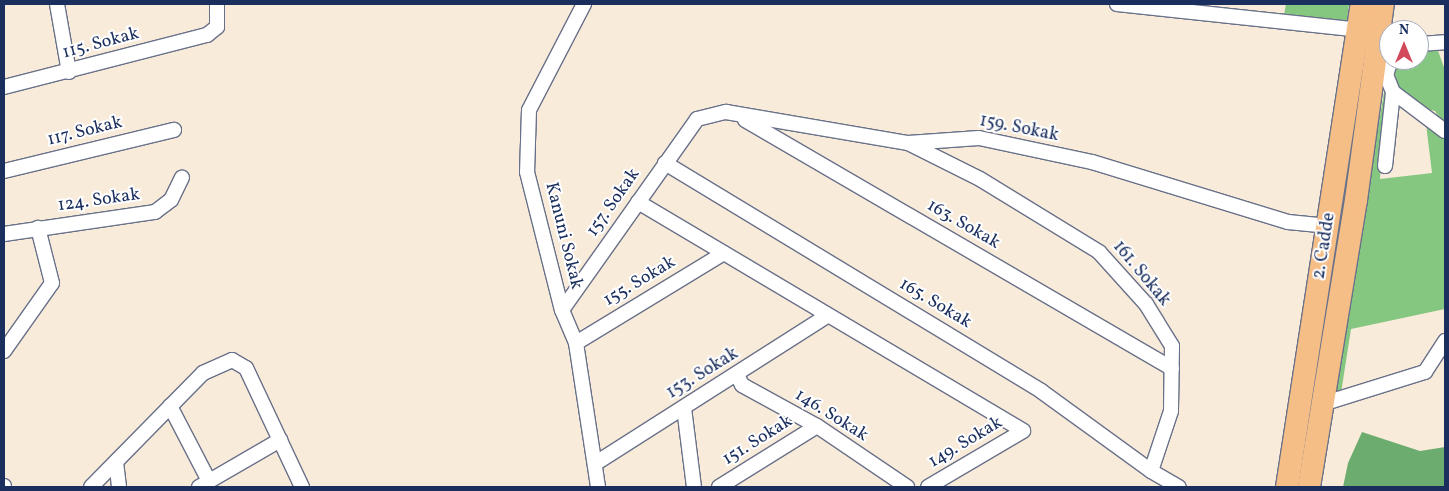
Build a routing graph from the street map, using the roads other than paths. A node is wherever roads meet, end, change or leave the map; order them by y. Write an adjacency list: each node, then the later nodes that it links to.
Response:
1 (57, 4): 12 (street)
2 (217, 4): 12 (street, 115. Sokak)
3 (584, 4): 29 (street, Kanuni Sokak)
4 (1117, 4): 8 (street)
5 (1362, 4): 8 (main road, 2. Cadde)
6 (1383, 4): 7 (main road, 2. Cadde)
7 (1383, 20)
8 (1358, 30): 25 (main road, 2. Cadde)
9 (1445, 42): 10 (street)
10 (1429, 43)
11 (1384, 70): 14 (street); 36 (main road, 2. Cadde)
12 (69, 72): 13 (street, 115. Sokak)
13 (4, 87)
14 (1393, 92): 18 (street); 21 (street)
15 (735, 114): 16 (street, 159. Sokak); 19 (street, 159. Sokak); 34 (street, 163. Sokak)
16 (697, 119): 20 (street, 157. Sokak)
17 (174, 130): 22 (street, 117. Sokak)
18 (1445, 131)
19 (908, 144): 25 (street, 159. Sokak); 34 (street, 161. Sokak)
20 (665, 163): 24 (street, 157. Sokak); 43 (street, 165. Sokak)
21 (1385, 166)
22 (4, 171)
23 (182, 177): 26 (street, 124. Sokak)
24 (638, 202): 28 (street); 29 (street, 157. Sokak)
25 (1328, 226): 54 (main road, 2. Cadde)
26 (38, 228): 27 (street, 124. Sokak); 33 (street)
27 (4, 234)
28 (724, 253): 30 (street); 32 (street, 155. Sokak)
29 (562, 310): 32 (street, Kanuni Sokak)
30 (828, 315): 35 (street, 153. Sokak); 52 (street, 149. Sokak)
31 (1445, 341): 36 (street)
32 (576, 343): 42 (street, Kanuni Sokak)
33 (4, 351)
34 (1172, 369): 43 (street, 161. Sokak)
35 (737, 375): 38 (street, 153. Sokak); 39 (street, 146. Sokak)
36 (1322, 404): 55 (main road, 2. Cadde)
37 (170, 406): 40 (street); 41 (street); 44 (street)
38 (684, 408): 42 (street, 153. Sokak); 49 (street)
39 (817, 426): 50 (street, 151. Sokak); 51 (street, 146. Sokak)
40 (280, 440): 44 (street); 47 (street)
41 (116, 462): 45 (street); 46 (street)
42 (596, 462): 48 (street, Kanuni Sokak)
43 (1151, 472): 53 (street, 165. Sokak)
44 (204, 484)
45 (92, 487)
46 (119, 487)
47 (302, 487)
48 (598, 487)
49 (694, 487)
50 (720, 487)
51 (907, 487)
52 (928, 487)
53 (1179, 487)
54 (1287, 487)
55 (1309, 487)

